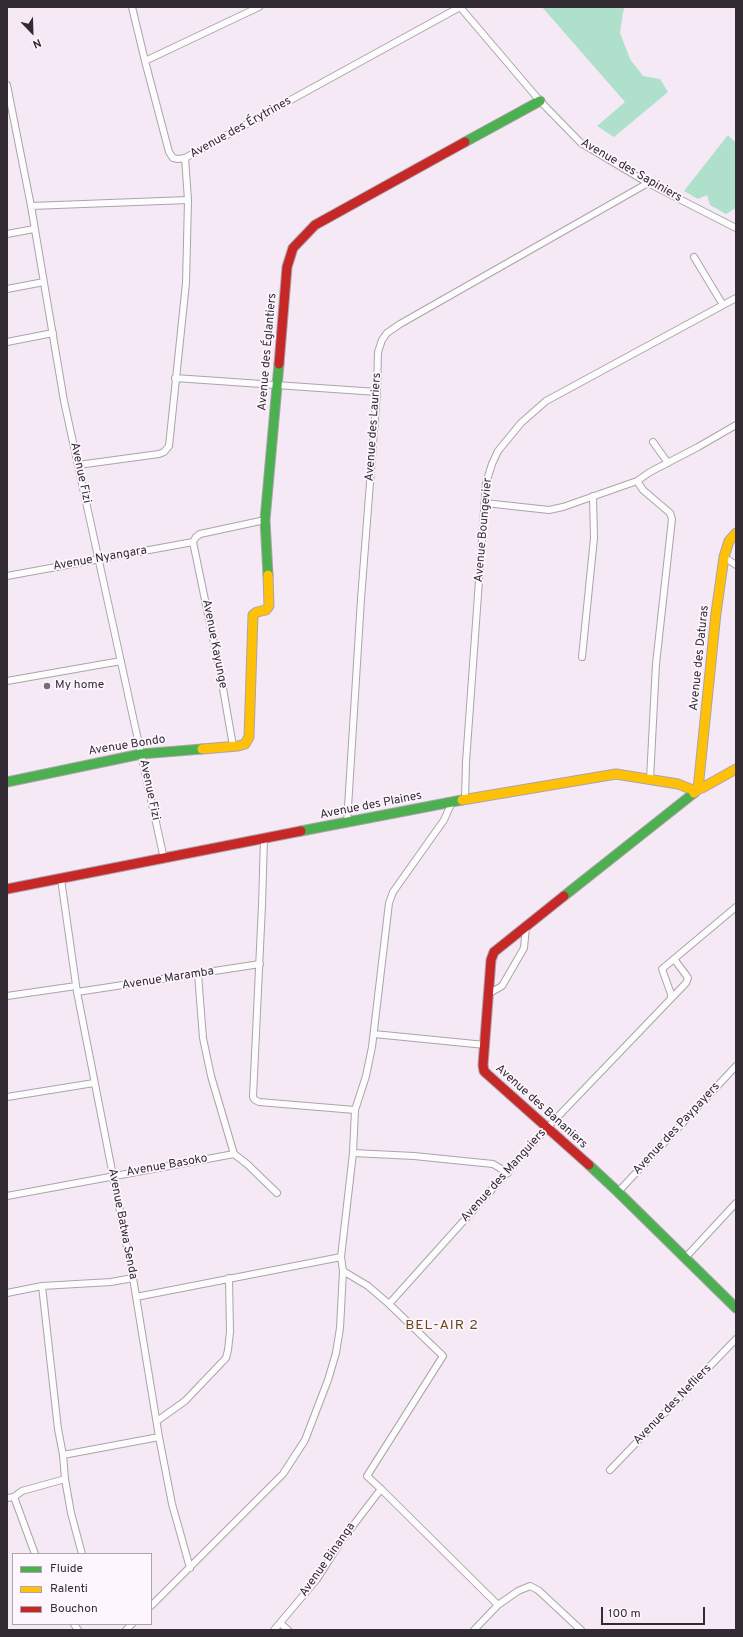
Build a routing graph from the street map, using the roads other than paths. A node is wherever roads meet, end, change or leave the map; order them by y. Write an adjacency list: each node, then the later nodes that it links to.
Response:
1 (132, 7): 4 (street)
2 (259, 7): 4 (street)
3 (460, 7): 6 (street, Avenue des Sapiniers); 7 (street, Avenue des Érytrines)
4 (145, 61): 7 (street)
5 (7, 85): 10 (street, Avenue Fizi)
6 (540, 101): 8 (street, Avenue des Sapiniers); 22 (street, Avenue des Églantiers)
7 (185, 158): 9 (street, Avenue des Érytrines)
8 (648, 183): 11 (street, Avenue des Sapiniers); 23 (street, Avenue des Lauriers)
9 (188, 200): 10 (street); 21 (street, Avenue des Érytrines)
10 (31, 206): 12 (street, Avenue Fizi)
11 (736, 228)
12 (34, 229): 13 (street); 15 (street, Avenue Fizi)
13 (7, 234)
14 (694, 257): 18 (street)
15 (44, 282): 16 (street); 19 (street, Avenue Fizi)
16 (7, 289)
17 (736, 298): 18 (street, Avenue Boungevier)
18 (723, 305): 30 (street, Avenue Boungevier)
19 (53, 333): 20 (street); 27 (street, Avenue Fizi)
20 (7, 342)
21 (175, 378): 22 (street); 27 (street, Avenue des Érytrines)
22 (277, 386): 23 (street); 31 (street, Avenue des Églantiers)
23 (377, 392): 50 (street, Avenue des Lauriers)
24 (736, 425): 26 (street)
25 (653, 442): 26 (street)
26 (668, 463): 28 (street)
27 (78, 465): 35 (street, Avenue Fizi)
28 (638, 481): 29 (street); 45 (street)
29 (593, 496): 30 (street); 38 (street)
30 (485, 503): 48 (street, Avenue Boungevier)
31 (265, 520): 33 (street); 41 (street, Avenue des Églantiers)
32 (736, 533): 34 (street, Avenue des Daturas)
33 (193, 542): 35 (street, Avenue Nyangara); 42 (street, Avenue Kayunge)
34 (724, 556): 36 (street); 47 (street, Avenue des Daturas)
35 (99, 559): 37 (street, Avenue Nyangara); 39 (street, Avenue Fizi)
36 (736, 565)
37 (7, 576)
38 (582, 657)
39 (121, 660): 40 (street); 43 (street, Avenue Fizi)
40 (7, 681)
41 (248, 737): 42 (street, Avenue Bondo)
42 (233, 746): 43 (street, Avenue Bondo)
43 (141, 754): 46 (street, Avenue Bondo); 52 (street, Avenue Fizi)
44 (736, 770): 47 (street)
45 (650, 779): 47 (street, Avenue des Plaines); 48 (street, Avenue des Plaines)
46 (7, 782)
47 (698, 789): 56 (street, Avenue des Bananiers)
48 (465, 799): 49 (street, Avenue des Plaines)
49 (452, 802): 50 (street, Avenue des Plaines); 64 (street)
50 (347, 823): 51 (street, Avenue des Plaines)
51 (264, 838): 52 (street, Avenue des Plaines); 58 (street)
52 (164, 859): 53 (street, Avenue des Plaines)
53 (61, 879): 54 (street, Avenue des Plaines); 60 (street, Avenue Batwa Senda)
54 (7, 889)
55 (736, 907): 57 (street)
56 (526, 926): 61 (street); 61 (street, Avenue des Bananiers)
57 (674, 959): 63 (street); 63 (street, Avenue des Manguiers)
58 (260, 964): 59 (street, Avenue Maramba); 69 (street)
59 (198, 974): 60 (street, Avenue Maramba); 72 (street)
60 (77, 989): 62 (street, Avenue Maramba); 67 (street, Avenue Batwa Senda)
61 (488, 994): 65 (street, Avenue des Bananiers)
62 (7, 996)
63 (671, 998): 70 (street, Avenue des Manguiers)
64 (374, 1034): 65 (street); 69 (street)
65 (485, 1045): 70 (street, Avenue des Bananiers)
66 (736, 1066): 76 (street, Avenue des Paypayers)
67 (94, 1083): 68 (street); 74 (street, Avenue Batwa Senda)
68 (7, 1097)
69 (355, 1110): 71 (street)
70 (548, 1128): 73 (street, Avenue des Manguiers); 76 (street, Avenue des Bananiers)
71 (353, 1153): 73 (street); 79 (street)
72 (234, 1154): 74 (street, Avenue Basoko); 75 (street)
73 (508, 1173): 87 (street, Avenue des Manguiers)
74 (112, 1175): 77 (street, Avenue Basoko); 82 (street, Avenue Batwa Senda)
75 (277, 1192)
76 (618, 1192): 80 (street, Avenue des Bananiers)
77 (7, 1196)
78 (736, 1203): 80 (street)
79 (341, 1257): 81 (street); 83 (street)
80 (685, 1258): 88 (street, Avenue des Bananiers)
81 (342, 1270): 87 (street); 100 (street)
82 (133, 1278): 84 (street); 86 (street, Avenue Batwa Senda)
83 (229, 1278): 86 (street); 90 (street)
84 (42, 1286): 85 (street); 92 (street)
85 (7, 1293)
86 (136, 1297): 90 (street, Avenue Batwa Senda)
87 (389, 1304): 95 (street)
88 (736, 1308)
89 (735, 1344): 93 (street, Avenue des Nefliers)
90 (157, 1421): 91 (street, Avenue Batwa Senda)
91 (159, 1438): 92 (street); 100 (street, Avenue Batwa Senda)
92 (63, 1455): 94 (street)
93 (610, 1470)
94 (65, 1479): 96 (street); 99 (street)
95 (381, 1489): 102 (street); 103 (street, Avenue Binanga)
96 (14, 1497): 97 (street); 98 (street)
97 (7, 1498)
98 (35, 1553)
99 (82, 1553)
100 (190, 1568): 101 (street)
101 (152, 1605)
102 (498, 1605): 106 (street); 107 (street)
103 (280, 1623): 104 (street, Avenue Binanga); 105 (street)
104 (274, 1630)
105 (288, 1630)
106 (474, 1630)
107 (581, 1630)

